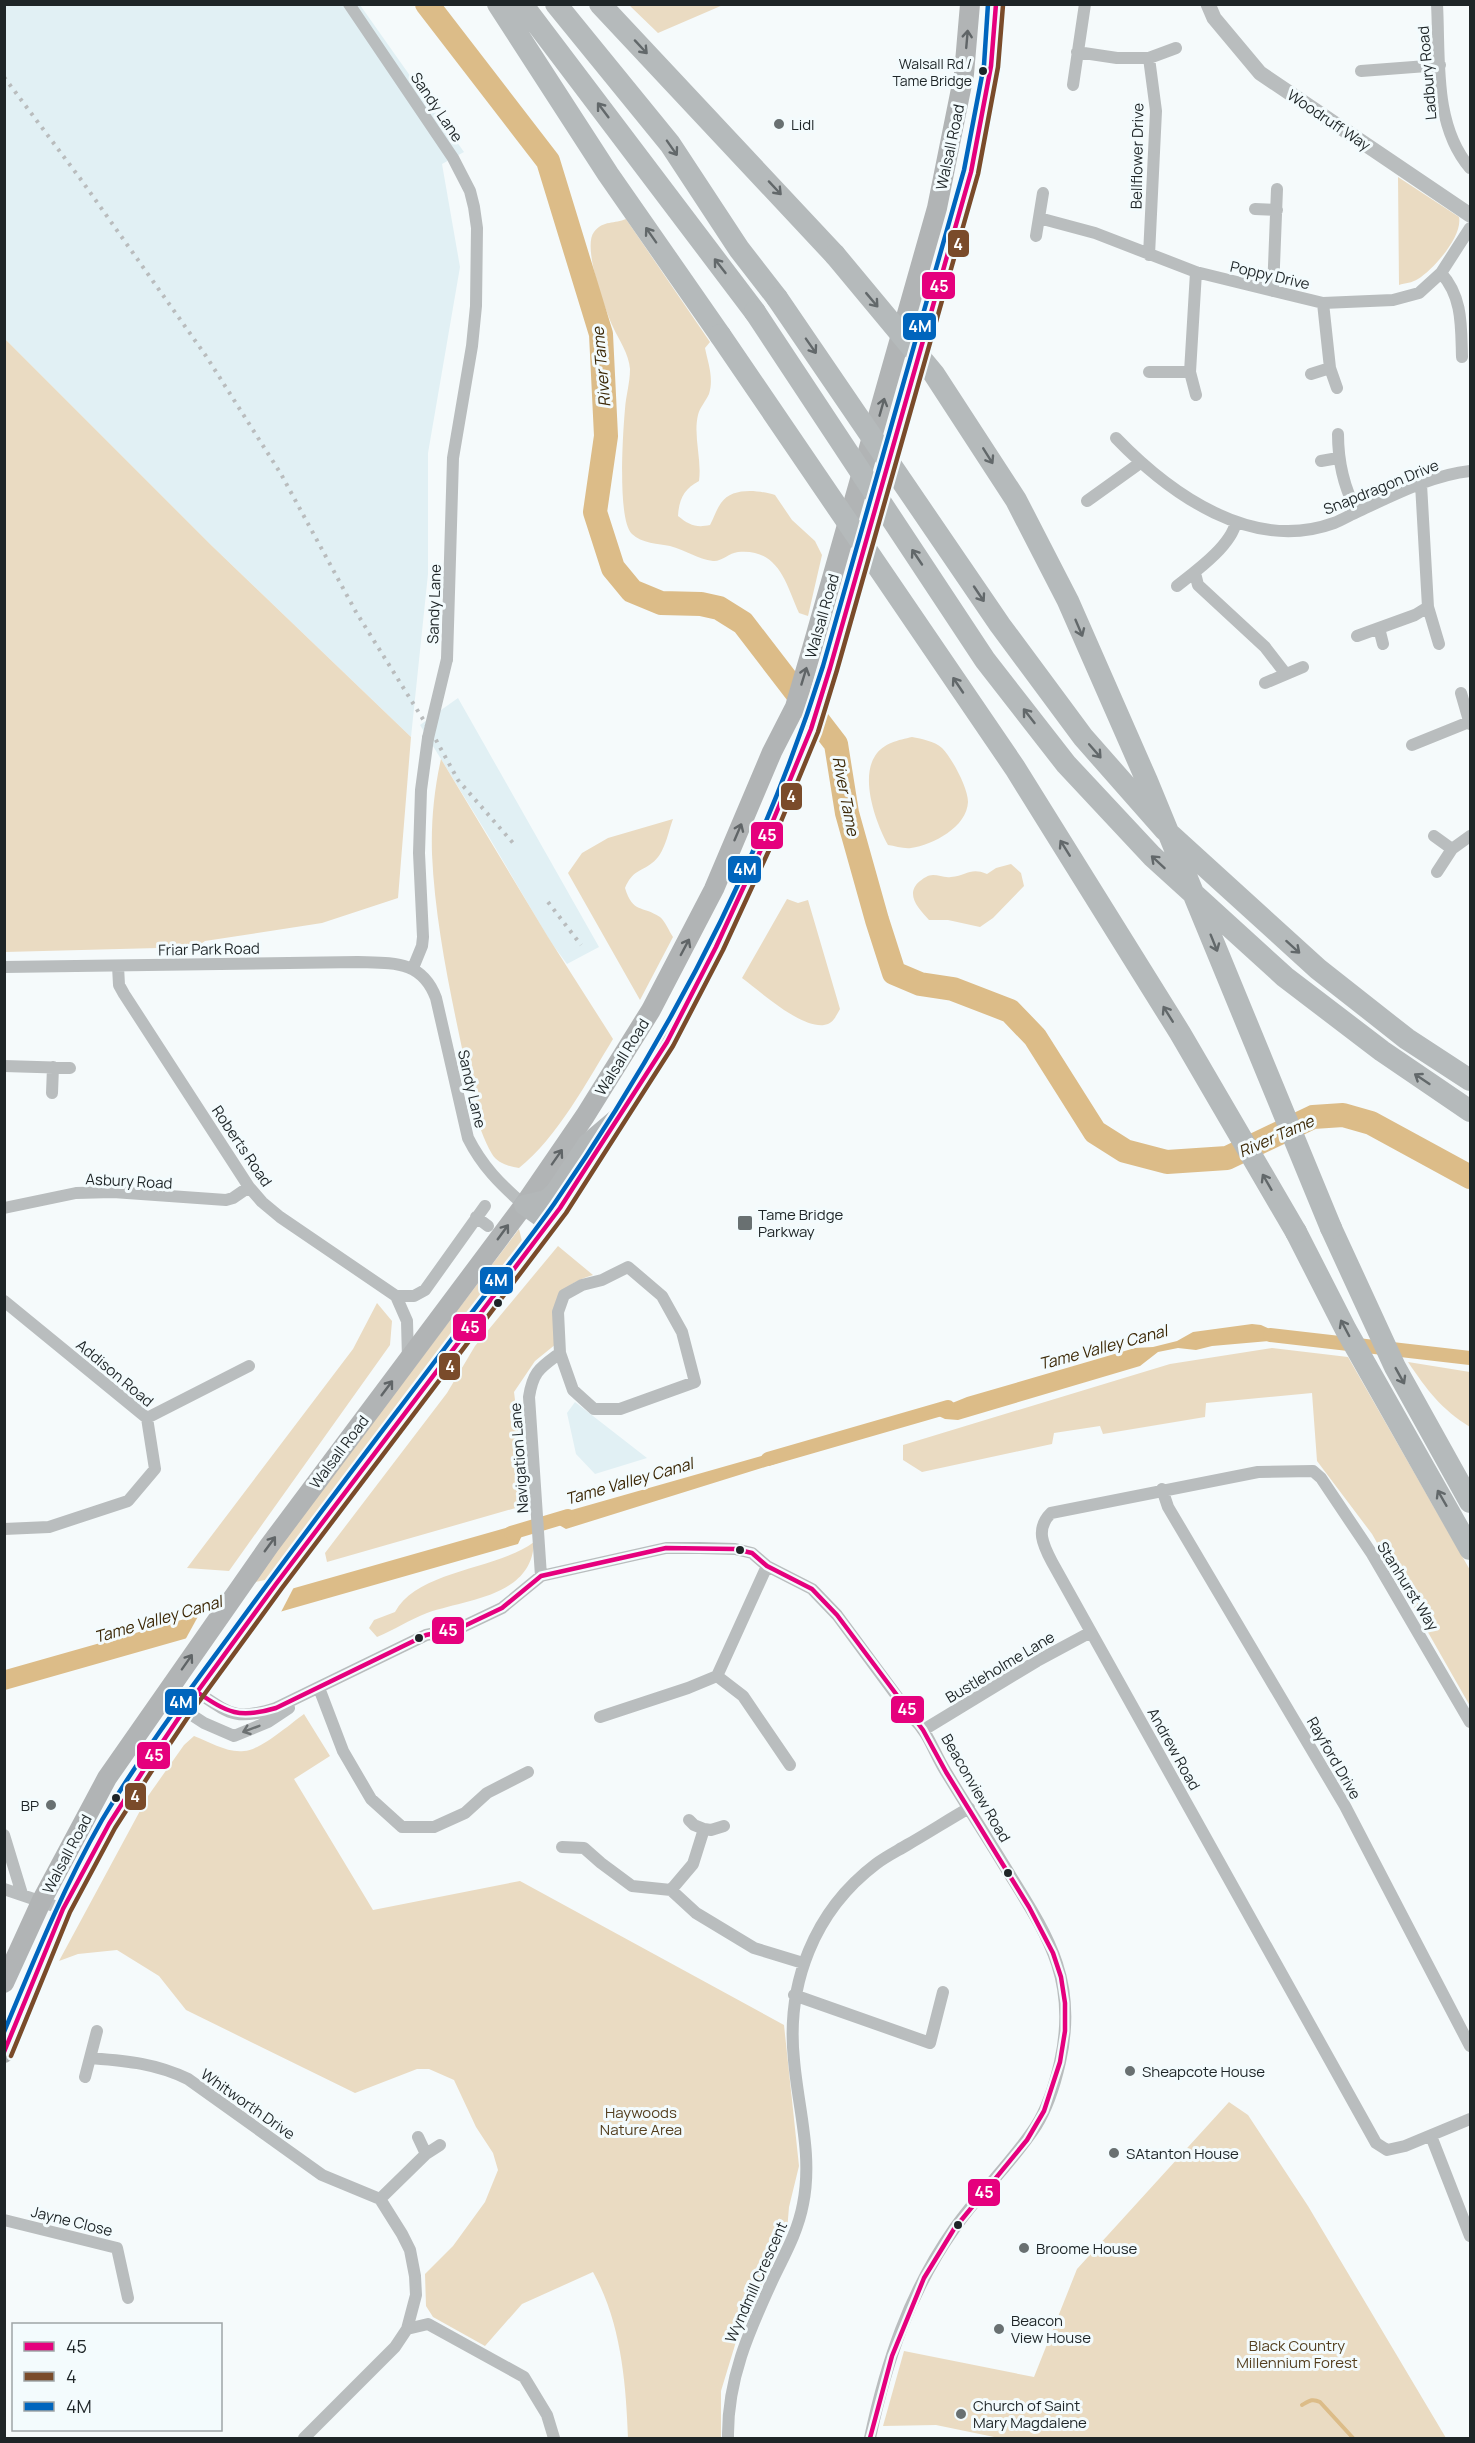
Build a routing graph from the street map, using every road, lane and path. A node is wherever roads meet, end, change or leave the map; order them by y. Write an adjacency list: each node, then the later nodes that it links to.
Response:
1 (349, 4): 72 (street, Sandy Lane, bridge)
2 (479, 4): 21 (highway)
3 (498, 4): 21 (highway)
4 (522, 4): 78 (highway, one-way to 4, bridge)
5 (556, 4): 76 (highway, one-way to 76, bridge)
6 (600, 4): 95 (highway, one-way to 95, bridge)
7 (970, 4): 18 (main road, Walsall Road, one-way to 7)
8 (996, 4): 19 (main road, Walsall Road)
9 (1085, 4): 13 (street)
10 (1208, 4): 26 (street, Woodruff Way)
11 (1437, 4): 15 (street, Ladbury Road)
12 (1176, 48): 14 (street)
13 (1077, 52): 14 (street); 17 (street)
14 (1149, 58): 30 (street, Bellflower Drive)
15 (1440, 65): 16 (street); 20 (street, Ladbury Road)
16 (1361, 71)
17 (1073, 85)
18 (941, 153): 19 (main road); 81 (main road, Walsall Road, one-way to 18)
19 (974, 158): 79 (main road, Walsall Road)
20 (1470, 168)
21 (608, 174): 97 (highway, one-way to 21, bridge)
22 (1277, 189): 25 (street)
23 (1043, 193): 27 (street)
24 (1255, 209): 25 (street)
25 (1277, 210): 33 (street)
26 (1470, 215)
27 (1039, 218): 29 (street); 30 (street, Poppy Drive)
28 (1470, 228): 32 (street, Poppy Drive)
29 (1036, 236)
30 (1149, 255): 31 (street, Poppy Drive)
31 (1196, 272): 33 (street, Poppy Drive); 39 (street)
32 (1441, 273): 34 (street, Poppy Drive); 35 (street)
33 (1273, 291): 34 (street, Poppy Drive)
34 (1323, 303): 37 (street)
35 (1466, 321): 36 (street)
36 (1462, 357)
37 (1330, 368): 40 (street); 41 (street)
38 (1149, 372): 39 (street)
39 (1190, 372): 42 (street)
40 (1311, 374)
41 (1337, 388)
42 (1196, 395)
43 (1338, 434): 45 (street)
44 (1116, 438): 47 (street, Snapdragon Drive)
45 (1338, 458): 46 (street); 51 (street)
46 (1321, 461)
47 (1140, 463): 50 (street); 52 (street, Snapdragon Drive)
48 (1470, 471): 49 (street, Snapdragon Drive)
49 (1421, 484): 51 (street, Snapdragon Drive); 55 (street)
50 (1088, 501)
51 (1357, 512): 52 (street, Snapdragon Drive)
52 (1236, 522): 53 (street)
53 (1195, 573): 54 (street); 61 (street)
54 (1177, 586)
55 (1428, 607): 56 (street); 59 (street)
56 (1379, 628): 57 (street); 58 (street)
57 (1357, 636)
58 (1383, 644)
59 (1439, 644)
60 (1303, 667): 61 (street)
61 (1286, 673): 62 (street)
62 (1265, 683)
63 (1461, 693): 64 (street)
64 (1470, 723): 65 (street)
65 (1412, 745)
66 (1434, 836): 68 (street)
67 (1470, 836): 68 (street)
68 (1452, 849): 69 (street)
69 (1437, 872)
70 (118, 966): 71 (street, Friar Park Road); 72 (street, Friar Park Road); 80 (street, Roberts Road)
71 (4, 967)
72 (413, 968): 81 (street, Sandy Lane)
73 (4, 1066): 74 (street)
74 (53, 1067): 75 (street); 77 (street)
75 (70, 1068)
76 (1470, 1080)
77 (52, 1093)
78 (1470, 1111)
79 (620, 1116): 81 (highway); 85 (main road, Walsall Road)
80 (249, 1187): 83 (street, Asbury Road); 87 (street, Roberts Road)
81 (524, 1205): 85 (highway); 90 (main road, Walsall Road, one-way to 81)
82 (485, 1206): 84 (street)
83 (4, 1208)
84 (476, 1217): 86 (street); 87 (street)
85 (549, 1223): 103 (main road, Walsall Road)
86 (488, 1226)
87 (396, 1296): 90 (street)
88 (4, 1301): 92 (street, Addison Road)
89 (561, 1353): 89 (street); 99 (street, Navigation Lane)
90 (408, 1359): 103 (main road, Walsall Road, one-way to 90)
91 (249, 1366): 92 (street)
92 (147, 1418): 96 (street, Addison Road)
93 (1313, 1472): 94 (street, Andrew Road); 105 (street, Stanhurst Way)
94 (1162, 1489): 100 (street, Andrew Road); 125 (street, Rayford Drive)
95 (1470, 1502)
96 (4, 1529)
97 (1470, 1549)
98 (767, 1566): 99 (street, Beaconview Road); 101 (street); 106 (street, Beaconview Road)
99 (541, 1576): 102 (street, Beaconview Road)
100 (1091, 1632): 106 (street, Bustleholme Lane); 130 (street, Andrew Road)
101 (717, 1676): 104 (street); 107 (street)
102 (319, 1688): 103 (street); 103 (street, one-way to 103); 108 (street)
103 (183, 1696): 118 (main road, Walsall Road); 119 (main road, Walsall Road)
104 (600, 1717)
105 (1470, 1722)
106 (925, 1729): 109 (street, Beaconview Road)
107 (790, 1765)
108 (528, 1772)
109 (969, 1808): 120 (street, Wyndmill Crescent); 142 (street, Beaconview Road)
110 (689, 1820): 112 (street)
111 (724, 1826): 112 (street)
112 (704, 1829): 116 (street)
113 (6, 1844): 117 (street)
114 (562, 1847): 116 (street)
115 (4, 1889): 117 (street)
116 (671, 1890): 120 (street)
117 (22, 1894): 118 (street)
118 (42, 1900): 119 (street); 121 (main road, Walsall Road)
119 (63, 1909): 126 (main road, Walsall Road)
120 (803, 1963): 123 (street, Wyndmill Crescent)
121 (4, 1983)
122 (943, 1992): 123 (street)
123 (794, 1995): 141 (street, Wyndmill Crescent)
124 (97, 2031): 127 (street)
125 (1470, 2046)
126 (4, 2053)
127 (90, 2058): 128 (street); 134 (street, Whitworth Drive)
128 (85, 2077)
129 (1470, 2119): 130 (street, Andrew Road)
130 (1431, 2136): 136 (street)
131 (418, 2137): 133 (street)
132 (440, 2145): 133 (street)
133 (426, 2154): 134 (street)
134 (380, 2199): 138 (street)
135 (4, 2220): 137 (street, Jayne Close)
136 (1470, 2236)
137 (128, 2298)
138 (406, 2329): 139 (street); 140 (street)
139 (304, 2439)
140 (554, 2439)
141 (728, 2439)
142 (870, 2439)

